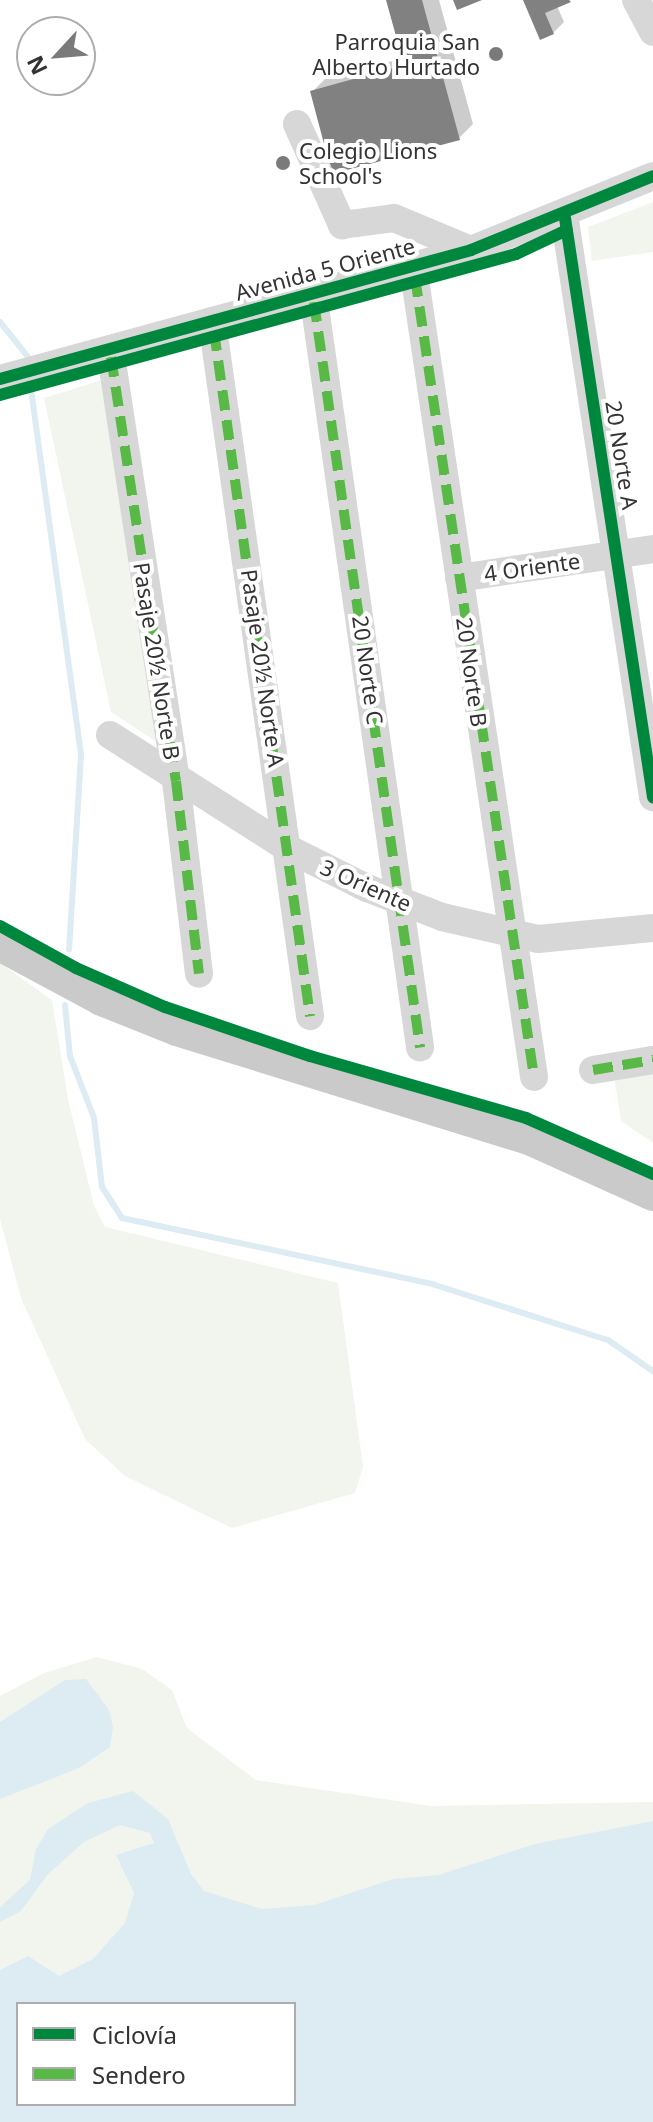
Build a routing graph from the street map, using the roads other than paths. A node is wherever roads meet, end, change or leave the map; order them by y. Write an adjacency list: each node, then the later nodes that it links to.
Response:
1 (636, 0): 2 (street)
2 (653, 32)
3 (297, 124): 6 (street)
4 (653, 176): 5 (street, Avenida 5 Oriente)
5 (564, 214): 6 (street, Avenida 5 Oriente); 13 (street, 20 Norte A)
6 (471, 250): 7 (street, Avenida 5 Oriente)
7 (413, 266): 8 (street, Avenida 5 Oriente); 14 (street, 20 Norte B)
8 (313, 293): 9 (street, Avenida 5 Oriente); 19 (street, 20 Norte C)
9 (212, 321): 10 (street, Avenida 5 Oriente); 18 (street, Pasaje 20½ Norte A)
10 (110, 349): 11 (street, Avenida 5 Oriente); 16 (street, Pasaje 20½ Norte B)
11 (0, 379)
12 (653, 549): 13 (street, 4 Oriente)
13 (618, 555): 14 (street, 4 Oriente); 17 (street, 20 Norte A)
14 (459, 578): 21 (street, 20 Norte B)
15 (110, 735): 16 (street, 3 Oriente)
16 (176, 781): 18 (street, 3 Oriente); 23 (street, Pasaje 20½ Norte B)
17 (653, 797)
18 (289, 849): 19 (street, 3 Oriente); 24 (street, Pasaje 20½ Norte A)
19 (401, 902): 21 (street, 3 Oriente); 25 (street, 20 Norte C)
20 (653, 928): 21 (street, 3 Oriente)
21 (511, 936): 28 (street, 20 Norte B)
22 (0, 943): 29 (main road)
23 (199, 974)
24 (310, 1016)
25 (420, 1047)
26 (653, 1060): 27 (street)
27 (593, 1070)
28 (534, 1077)
29 (653, 1193)

